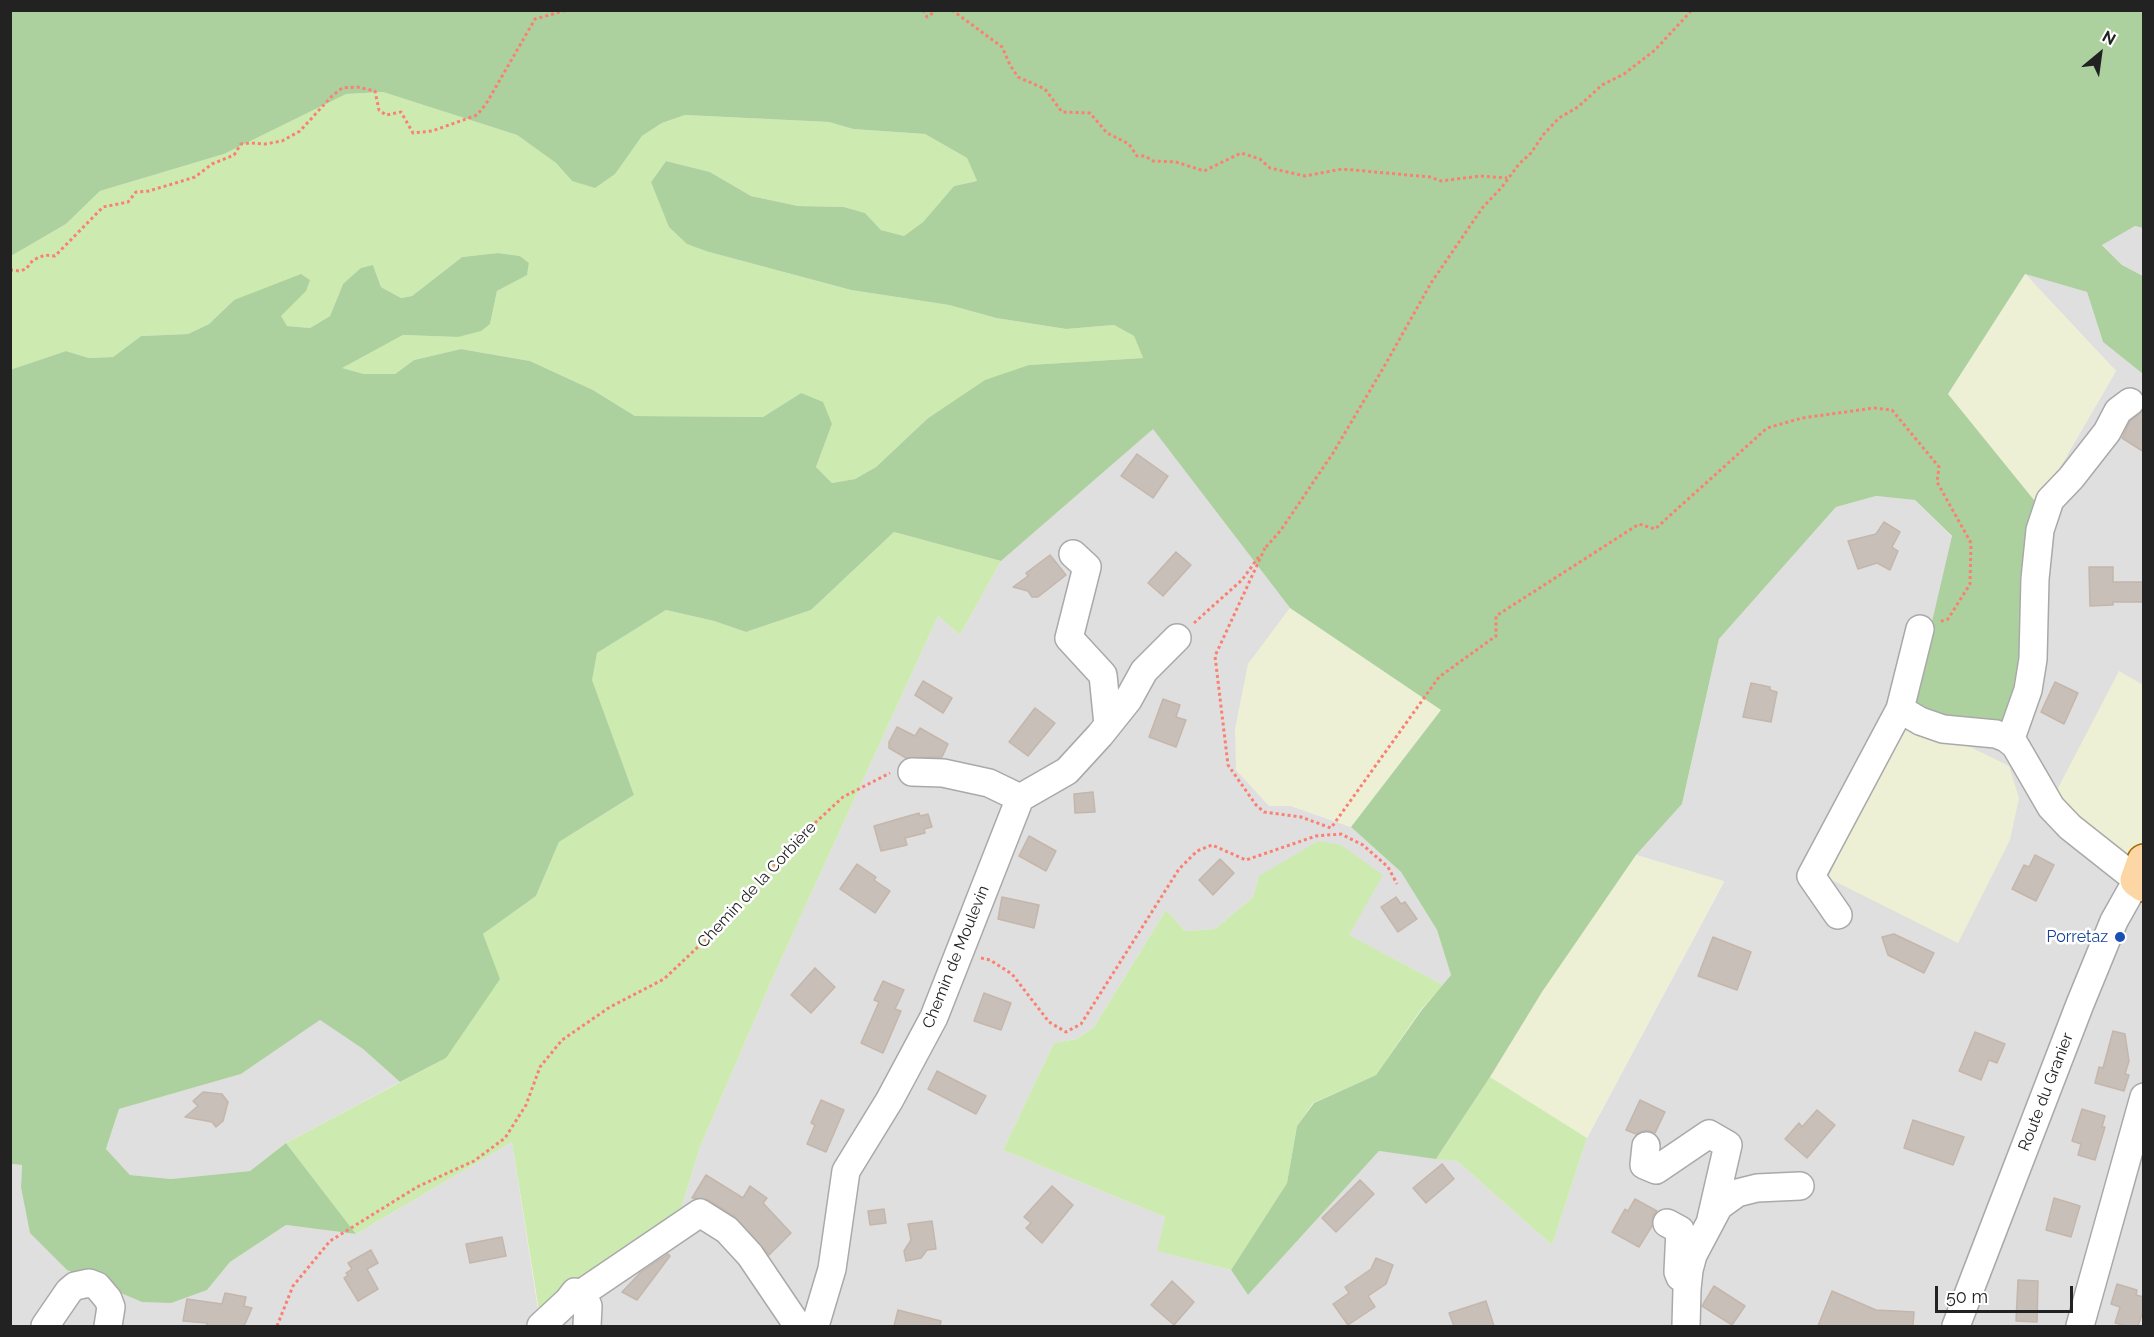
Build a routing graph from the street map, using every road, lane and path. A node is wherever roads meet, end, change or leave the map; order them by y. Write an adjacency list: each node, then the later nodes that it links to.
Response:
1 (567, 10): 7 (path)
2 (923, 10): 3 (path)
3 (937, 10)
4 (952, 10): 6 (path)
5 (1692, 10): 6 (path)
6 (1507, 178): 9 (path)
7 (10, 270)
8 (2130, 402): 15 (street)
9 (1265, 548): 11 (path); 12 (path)
10 (1073, 554): 14 (street)
11 (1920, 629): 13 (street)
12 (1177, 638): 14 (street)
13 (1900, 709): 15 (street); 20 (street)
14 (1108, 725): 17 (street)
15 (2010, 741): 18 (street)
16 (912, 772): 17 (street); 31 (path, Chemin de la Corbière)
17 (1020, 798): 21 (street, Chemin de Moulevin)
18 (2141, 875): 37 (street, Route du Granier)
19 (1397, 884): 21 (path)
20 (1838, 915)
21 (958, 954): 35 (street, Chemin de Moulevin)
22 (2144, 1097): 38 (street)
23 (1646, 1146): 25 (street)
24 (1800, 1186): 25 (street)
25 (1710, 1220): 27 (street)
26 (1667, 1222): 27 (street)
27 (1687, 1289): 36 (street)
28 (582, 1293): 32 (street); 33 (street); 34 (street)
29 (45, 1326): 30 (street)
30 (108, 1326)
31 (277, 1326)
32 (541, 1326)
33 (587, 1326)
34 (798, 1326)
35 (815, 1326)
36 (1686, 1326)
37 (1956, 1326)
38 (2080, 1326)

